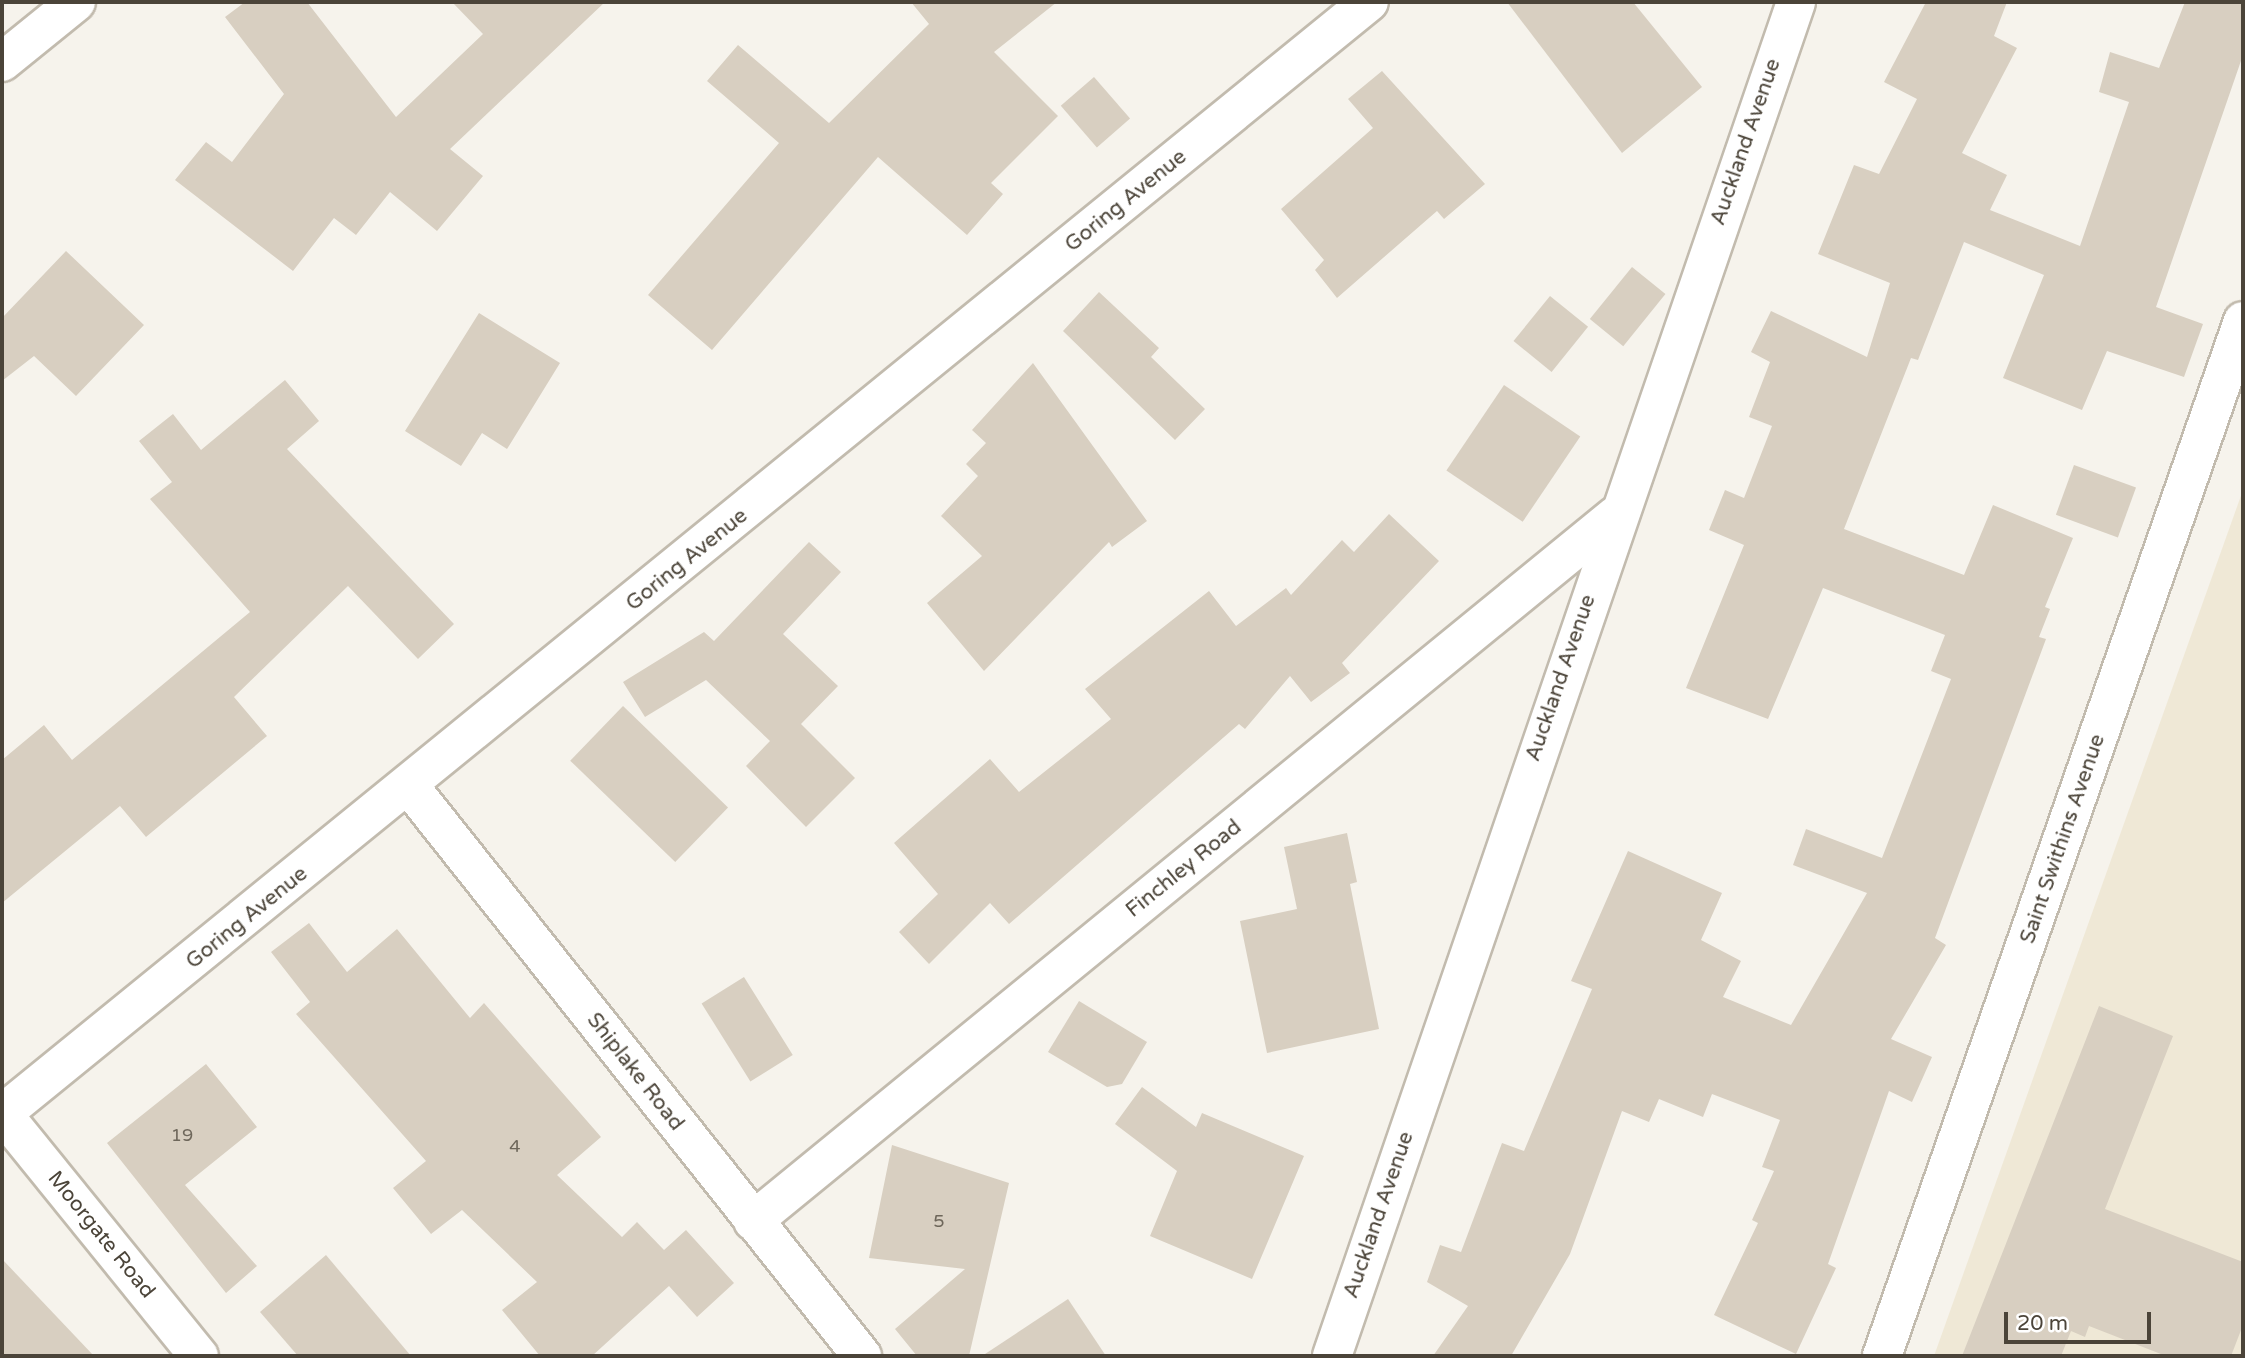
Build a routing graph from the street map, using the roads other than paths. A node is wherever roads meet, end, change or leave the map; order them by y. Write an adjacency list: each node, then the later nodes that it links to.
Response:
1 (76, 2): 4 (street)
2 (1368, 2): 7 (street, Goring Avenue)
3 (1796, 2): 6 (street, Auckland Avenue)
4 (2, 62)
5 (2243, 321): 13 (street, Saint Swithins Avenue)
6 (1615, 516): 9 (street, Finchley Road); 12 (street, Auckland Avenue)
7 (410, 787): 8 (street, Goring Avenue); 9 (street, Shiplake Road)
8 (2, 1114): 10 (street, Moorgate Road)
9 (753, 1221): 11 (street, Shiplake Road)
10 (199, 1356)
11 (862, 1356)
12 (1332, 1356)
13 (1882, 1356)

